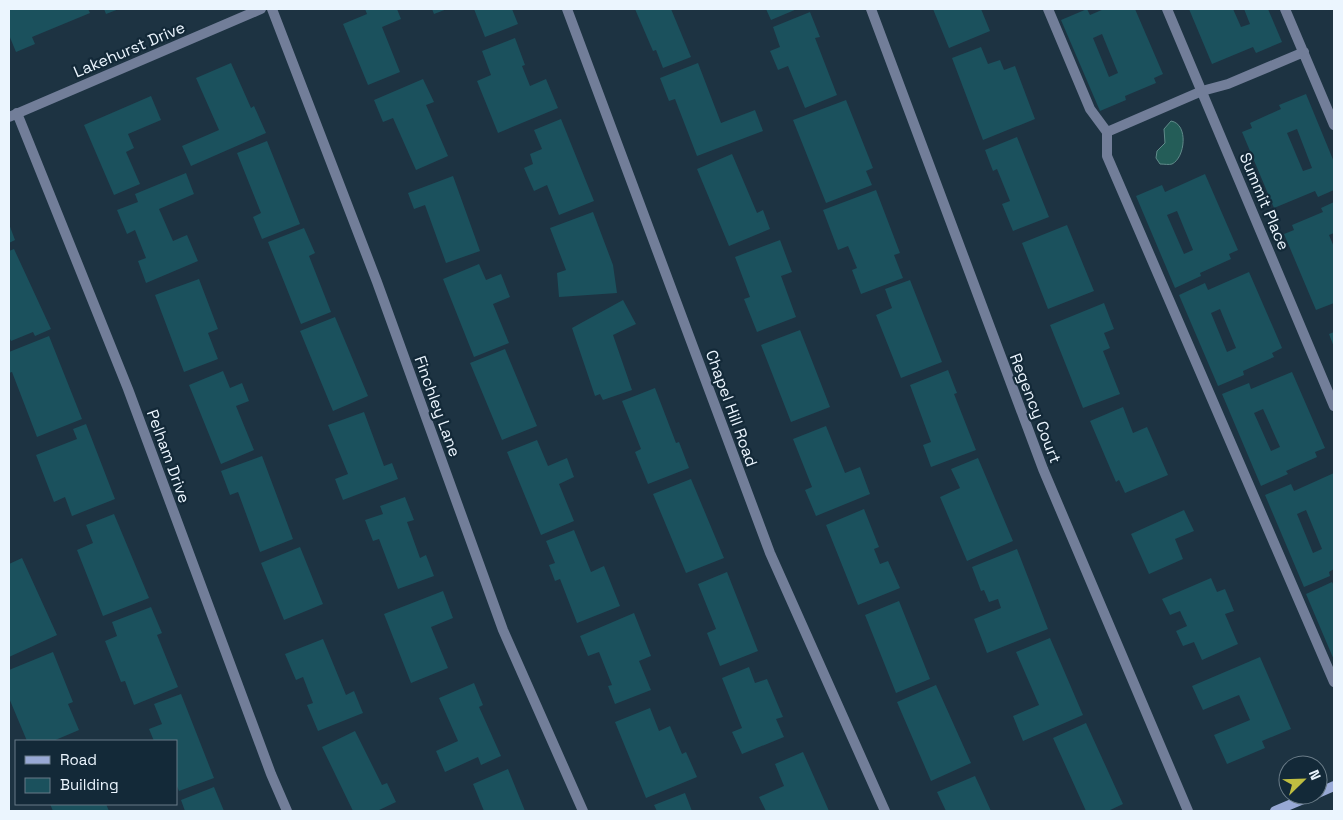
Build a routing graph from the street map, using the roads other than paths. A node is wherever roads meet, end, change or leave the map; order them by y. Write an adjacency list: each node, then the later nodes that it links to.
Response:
1 (261, 9): 10 (street, Lakehurst Drive)
2 (272, 9): 17 (street, Finchley Lane)
3 (567, 9): 18 (street, Chapel Hill Road)
4 (871, 9): 19 (street, Regency Court)
5 (1048, 9): 12 (street)
6 (1167, 9): 9 (street, Summit Place)
7 (1285, 9): 8 (street)
8 (1304, 52): 9 (street); 11 (street)
9 (1202, 91): 12 (street); 13 (street, Summit Place)
10 (13, 115): 16 (street, Pelham Drive)
11 (1334, 125)
12 (1107, 132): 14 (street)
13 (1334, 406)
14 (1334, 682)
15 (1289, 805): 20 (main road)
16 (287, 811)
17 (583, 811)
18 (885, 811)
19 (1188, 811)
20 (1275, 811)

